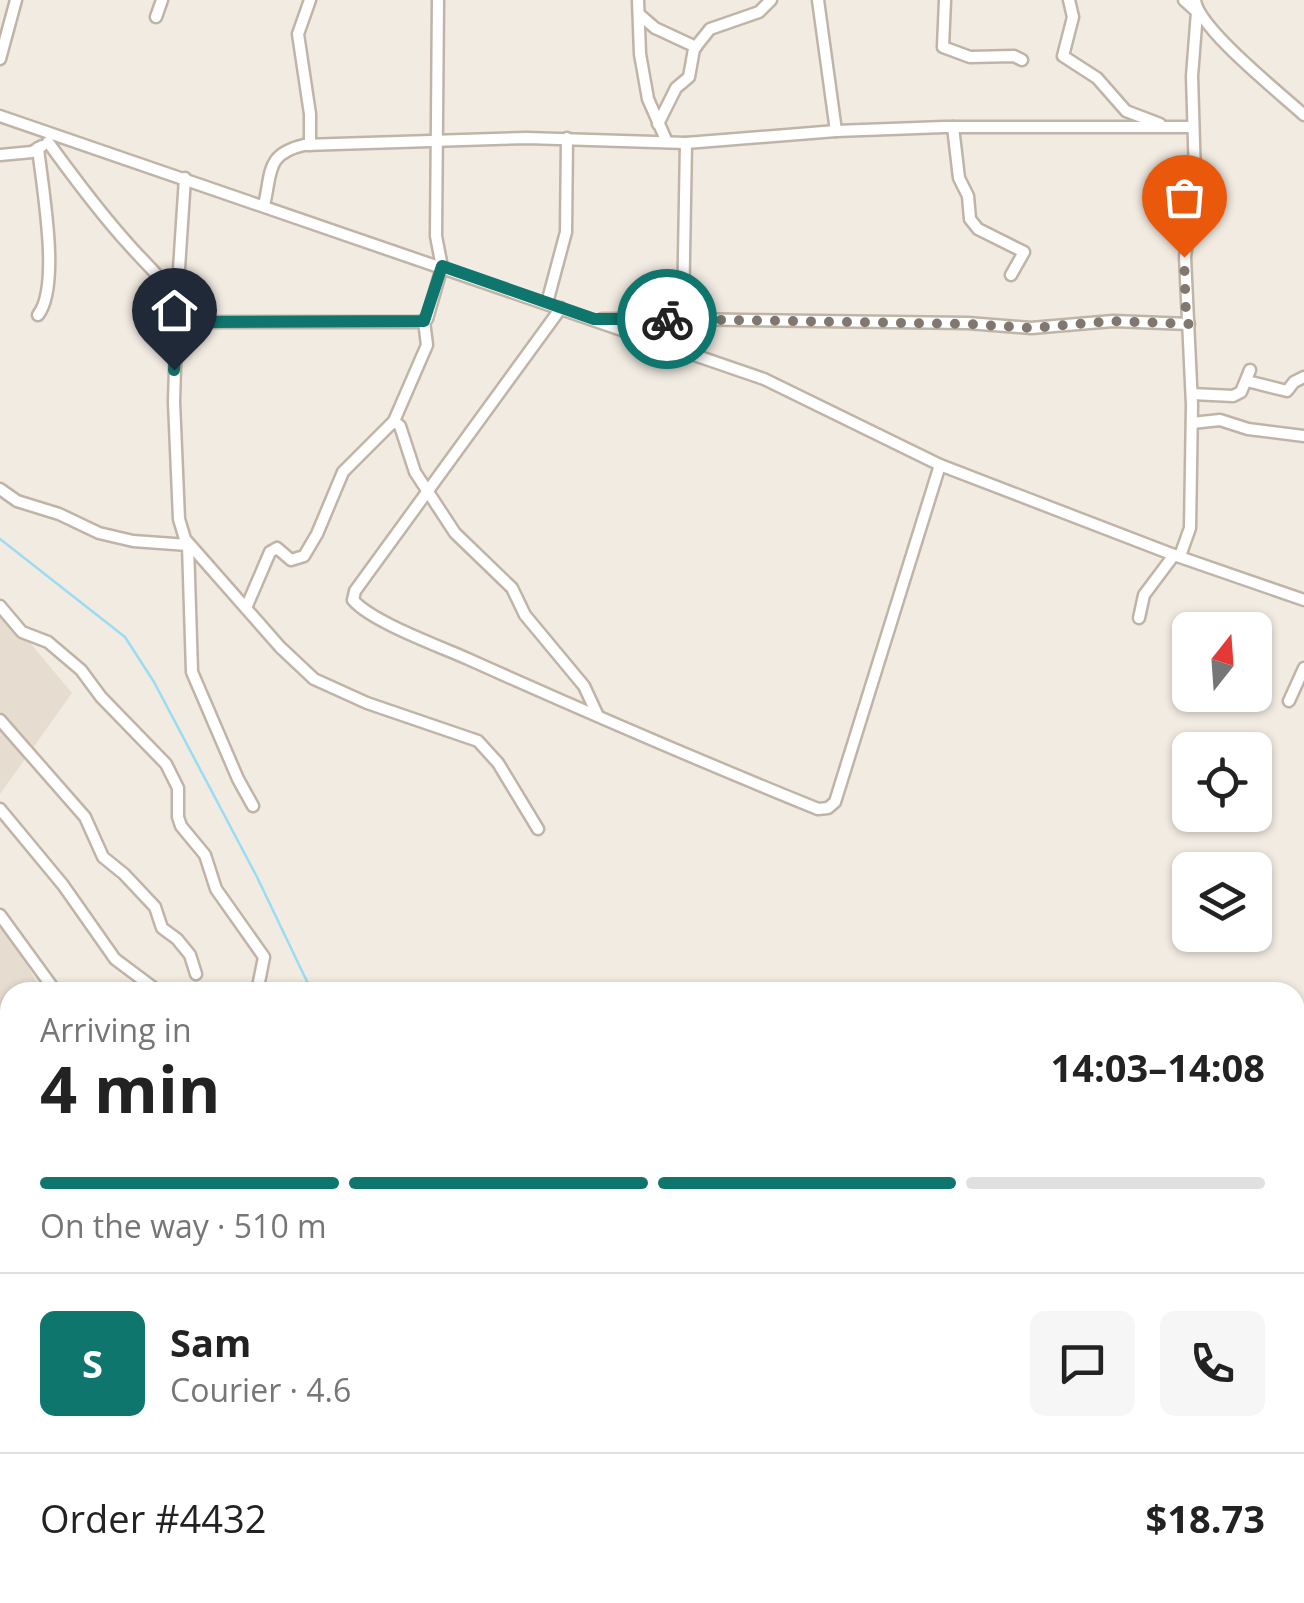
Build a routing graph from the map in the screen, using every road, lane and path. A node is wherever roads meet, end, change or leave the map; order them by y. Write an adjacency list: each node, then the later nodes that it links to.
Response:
1 (16, 0): 15 (street)
2 (162, 0): 13 (street)
3 (310, 0): 29 (street)
4 (438, 0): 27 (street)
5 (638, 0): 12 (street)
6 (771, 0): 14 (street)
7 (818, 0): 23 (street)
8 (945, 0): 16 (street)
9 (1069, 0): 21 (street)
10 (1184, 0): 11 (street)
11 (1196, 6): 18 (street); 22 (street)
12 (640, 15): 14 (street); 19 (street)
13 (156, 16)
14 (696, 47): 19 (street)
15 (0, 59)
16 (1022, 60)
17 (0, 116): 25 (street)
18 (1304, 116)
19 (658, 124): 26 (street)
20 (952, 127): 21 (street); 23 (street); 34 (street)
21 (1168, 128): 22 (street)
22 (1192, 128): 43 (street)
23 (836, 131): 28 (street)
24 (567, 138): 26 (street); 27 (street); 36 (street)
25 (46, 142): 30 (street); 31 (street); 35 (street); 38 (street)
26 (667, 142): 28 (street)
27 (439, 143): 29 (street); 33 (street)
28 (686, 143): 41 (street)
29 (310, 145): 32 (street)
30 (0, 155)
31 (185, 178): 32 (street); 35 (street)
32 (264, 205): 33 (street)
33 (442, 266): 36 (street); 42 (street)
34 (1011, 274)
35 (176, 299): 39 (street)
36 (547, 303): 37 (street)
37 (561, 308): 40 (street); 51 (street)
38 (38, 314)
39 (177, 317): 42 (street); 52 (street)
40 (594, 319): 41 (street); 49 (street)
41 (678, 319): 43 (street)
42 (424, 321): 46 (street)
43 (1189, 324): 45 (street)
44 (1304, 377): 45 (street)
45 (1192, 394): 47 (street)
46 (394, 421): 51 (street); 56 (street)
47 (1192, 423): 48 (street); 53 (street)
48 (1304, 436)
49 (940, 466): 53 (street); 60 (street)
50 (0, 489): 52 (street)
51 (428, 492): 60 (street); 60 (street)
52 (188, 544): 56 (street); 62 (street)
53 (1177, 555): 54 (street); 57 (street)
54 (1304, 600)
55 (0, 606): 69 (street)
56 (246, 608): 64 (street)
57 (1139, 618)
58 (1304, 668): 59 (street)
59 (1290, 701)
60 (598, 716)
61 (0, 720): 66 (street)
62 (253, 806)
63 (0, 809): 68 (street)
64 (538, 829)
65 (0, 915): 67 (street)
66 (196, 974)
67 (49, 982)
68 (145, 982)
69 (259, 982)

